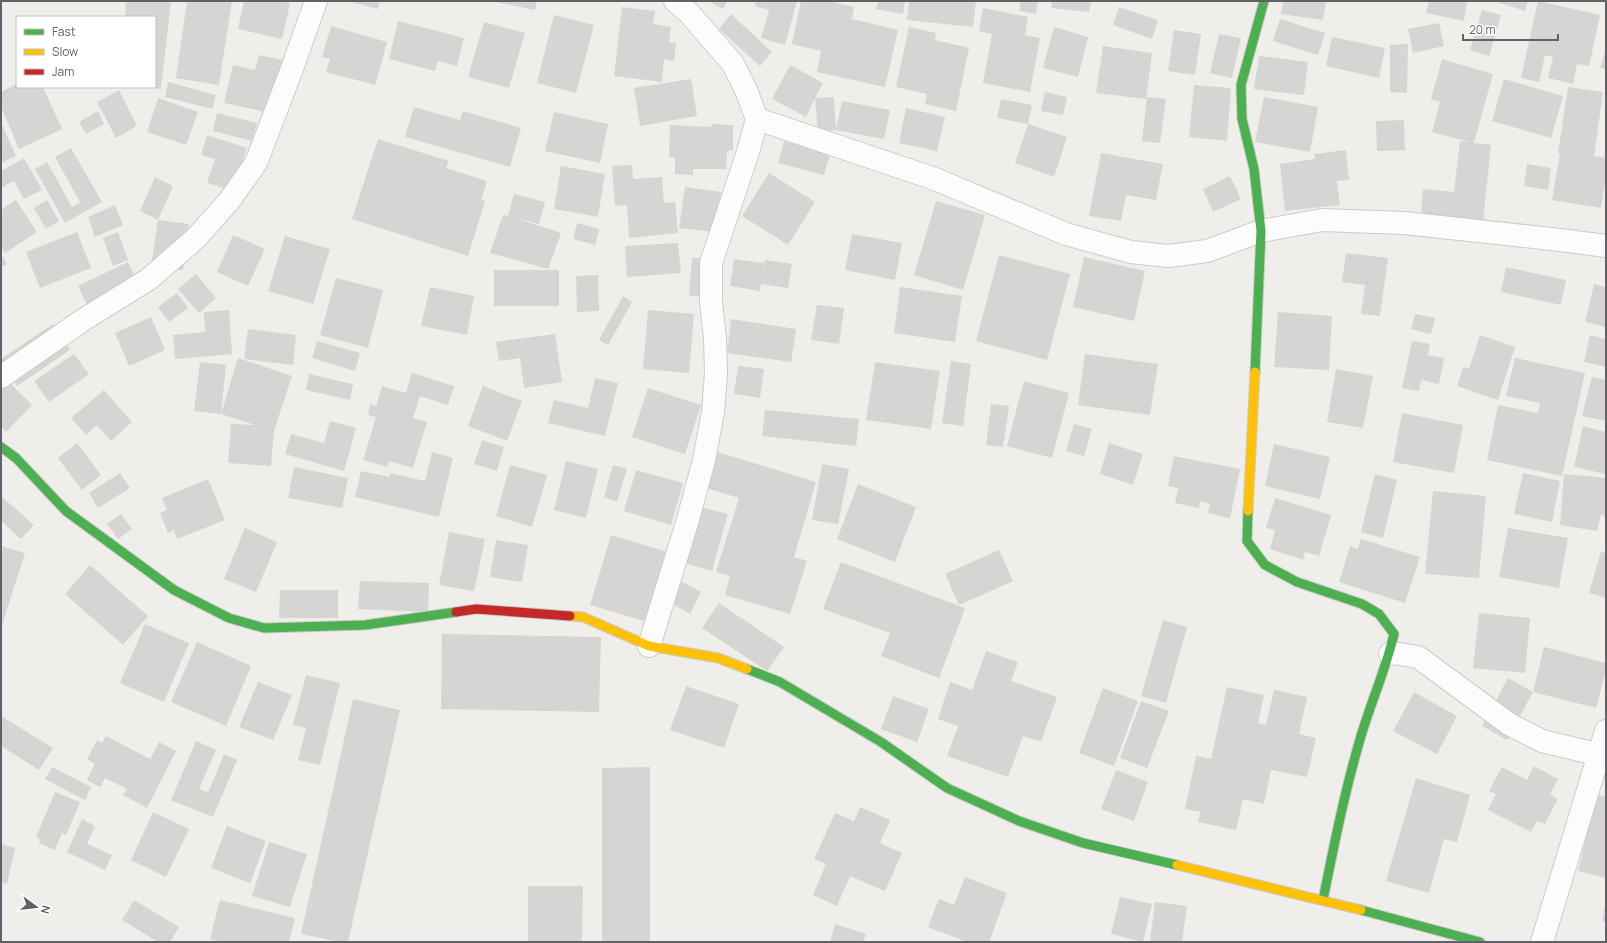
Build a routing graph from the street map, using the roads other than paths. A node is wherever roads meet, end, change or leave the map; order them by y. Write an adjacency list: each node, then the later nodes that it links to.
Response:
1 (316, 1): 7 (street)
2 (675, 1): 4 (street)
3 (1264, 1): 5 (street)
4 (757, 119): 5 (street); 9 (street)
5 (1261, 231): 6 (street); 10 (street)
6 (1606, 246)
7 (1, 377)
8 (1, 448): 9 (street)
9 (649, 646): 13 (street)
10 (1390, 654): 12 (street); 13 (street)
11 (1606, 731): 12 (street)
12 (1600, 755): 15 (street)
13 (1323, 900): 14 (street)
14 (1480, 942)
15 (1542, 942)

